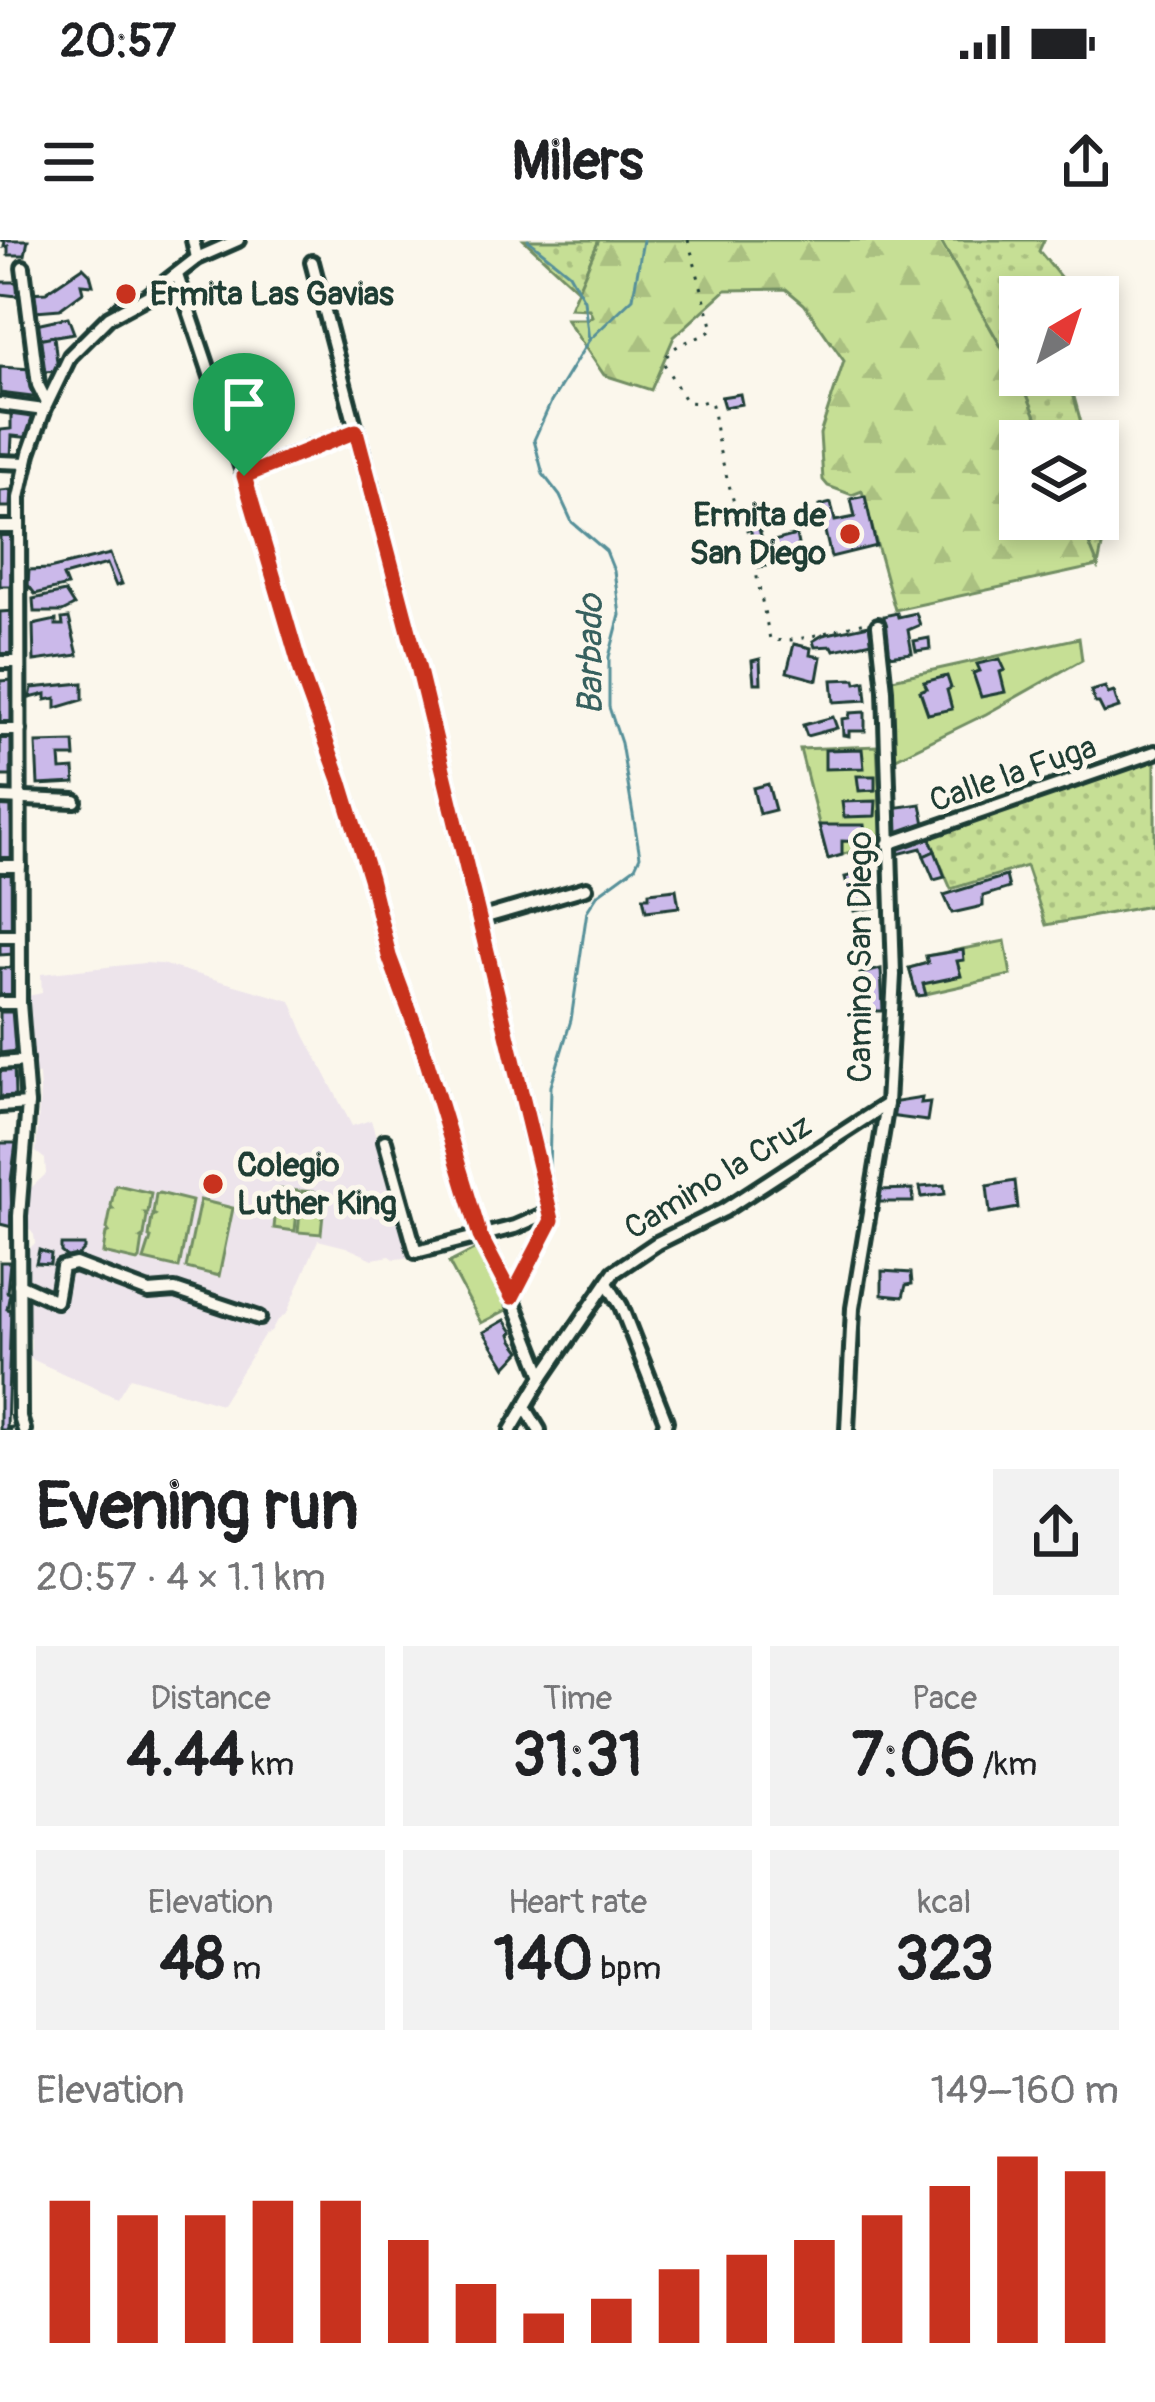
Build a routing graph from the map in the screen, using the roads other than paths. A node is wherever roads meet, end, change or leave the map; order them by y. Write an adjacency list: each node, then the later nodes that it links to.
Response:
1 (193, 240): 3 (street)
2 (238, 240): 3 (street)
3 (197, 258): 6 (street)
4 (312, 262): 9 (street)
5 (23, 267): 8 (street)
6 (177, 275): 8 (street); 12 (street)
7 (0, 404): 8 (street)
8 (46, 407): 11 (street)
9 (356, 431): 12 (street); 30 (street)
10 (0, 462): 11 (street)
11 (27, 463): 14 (street)
12 (244, 476): 42 (street)
13 (0, 527): 14 (street)
14 (18, 527): 15 (street)
15 (18, 593): 16 (street); 19 (street)
16 (0, 594)
17 (878, 626): 26 (street, Camino San Diego)
18 (0, 662): 19 (street)
19 (18, 662): 21 (street)
20 (0, 730): 21 (street)
21 (20, 730): 24 (street)
22 (1155, 752): 26 (street, Calle la Fuga)
23 (0, 798): 24 (street)
24 (19, 798): 25 (street); 28 (street)
25 (76, 801)
26 (888, 844): 38 (street, Camino San Diego)
27 (0, 866): 28 (street)
28 (20, 866): 32 (street)
29 (586, 888): 30 (street)
30 (479, 919): 41 (street)
31 (0, 935): 32 (street)
32 (20, 936): 34 (street)
33 (0, 1003): 34 (street)
34 (20, 1004): 35 (street)
35 (25, 1061): 36 (street); 37 (street)
36 (0, 1063)
37 (28, 1104): 39 (street); 44 (street)
38 (887, 1104): 45 (street, Camino la Cruz); 55 (street, Camino San Diego)
39 (0, 1106)
40 (385, 1141): 42 (street)
41 (550, 1212): 42 (street); 47 (street)
42 (480, 1236): 47 (street)
43 (0, 1243): 44 (street)
44 (19, 1249): 46 (street)
45 (608, 1282): 49 (street, Camino la Cruz); 54 (street)
46 (19, 1283): 48 (street); 51 (street)
47 (512, 1297): 49 (street)
48 (259, 1318)
49 (544, 1376): 50 (street, Camino la Cruz)
50 (525, 1407): 52 (street, Camino la Cruz); 53 (street)
51 (24, 1430)
52 (511, 1430)
53 (539, 1430)
54 (663, 1430)
55 (847, 1430)

